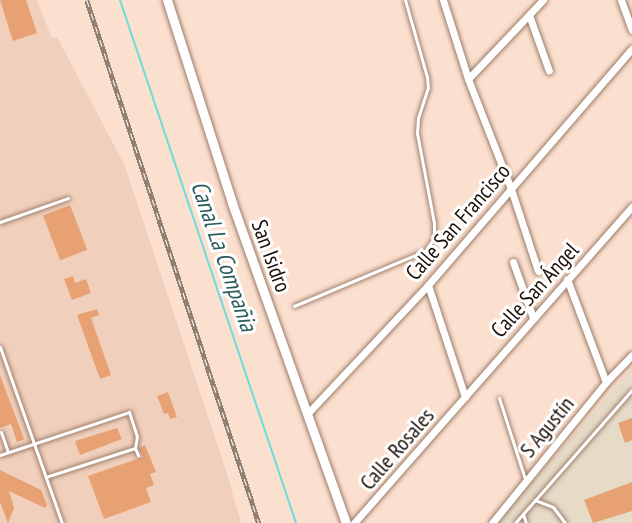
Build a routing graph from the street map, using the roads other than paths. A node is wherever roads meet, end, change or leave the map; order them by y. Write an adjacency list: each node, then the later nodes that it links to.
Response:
1 (168, 0): 27 (main road, San Isidro)
2 (405, 0): 19 (lane)
3 (443, 0): 10 (street)
4 (543, 0): 6 (street)
5 (621, 0): 7 (street)
6 (529, 15): 9 (street); 10 (street)
7 (632, 30)
8 (632, 50): 11 (street, Calle San Francisco)
9 (549, 71)
10 (468, 79): 11 (street)
11 (511, 189): 16 (street); 18 (street, Calle San Francisco)
12 (68, 198): 14 (lane)
13 (632, 207): 17 (street, Calle San Ángel)
14 (0, 222)
15 (513, 262): 20 (street)
16 (538, 271)
17 (567, 279): 20 (street, Calle San Ángel); 23 (street)
18 (428, 285): 25 (street); 27 (street, Calle San Francisco)
19 (294, 306)
20 (533, 318): 25 (street, Calle San Ángel)
21 (0, 347): 29 (lane)
22 (632, 355): 23 (street, S Agustín)
23 (606, 382): 35 (street, S Agustín)
24 (632, 390): 36 (lane)
25 (465, 397): 40 (street, Calle Rosales)
26 (499, 398): 35 (lane)
27 (307, 414): 39 (main road, San Isidro)
28 (1, 432): 31 (lane)
29 (33, 443): 30 (lane); 31 (lane); 34 (lane)
30 (135, 448): 33 (lane); 34 (lane)
31 (8, 452): 32 (lane)
32 (0, 455)
33 (138, 456)
34 (46, 477): 38 (lane)
35 (526, 483): 41 (street, S Agustín)
36 (535, 500): 37 (lane); 44 (lane)
37 (523, 514): 42 (lane); 43 (lane)
38 (62, 523)
39 (346, 523)
40 (354, 523)
41 (492, 523)
42 (515, 523)
43 (526, 523)
44 (565, 523)

